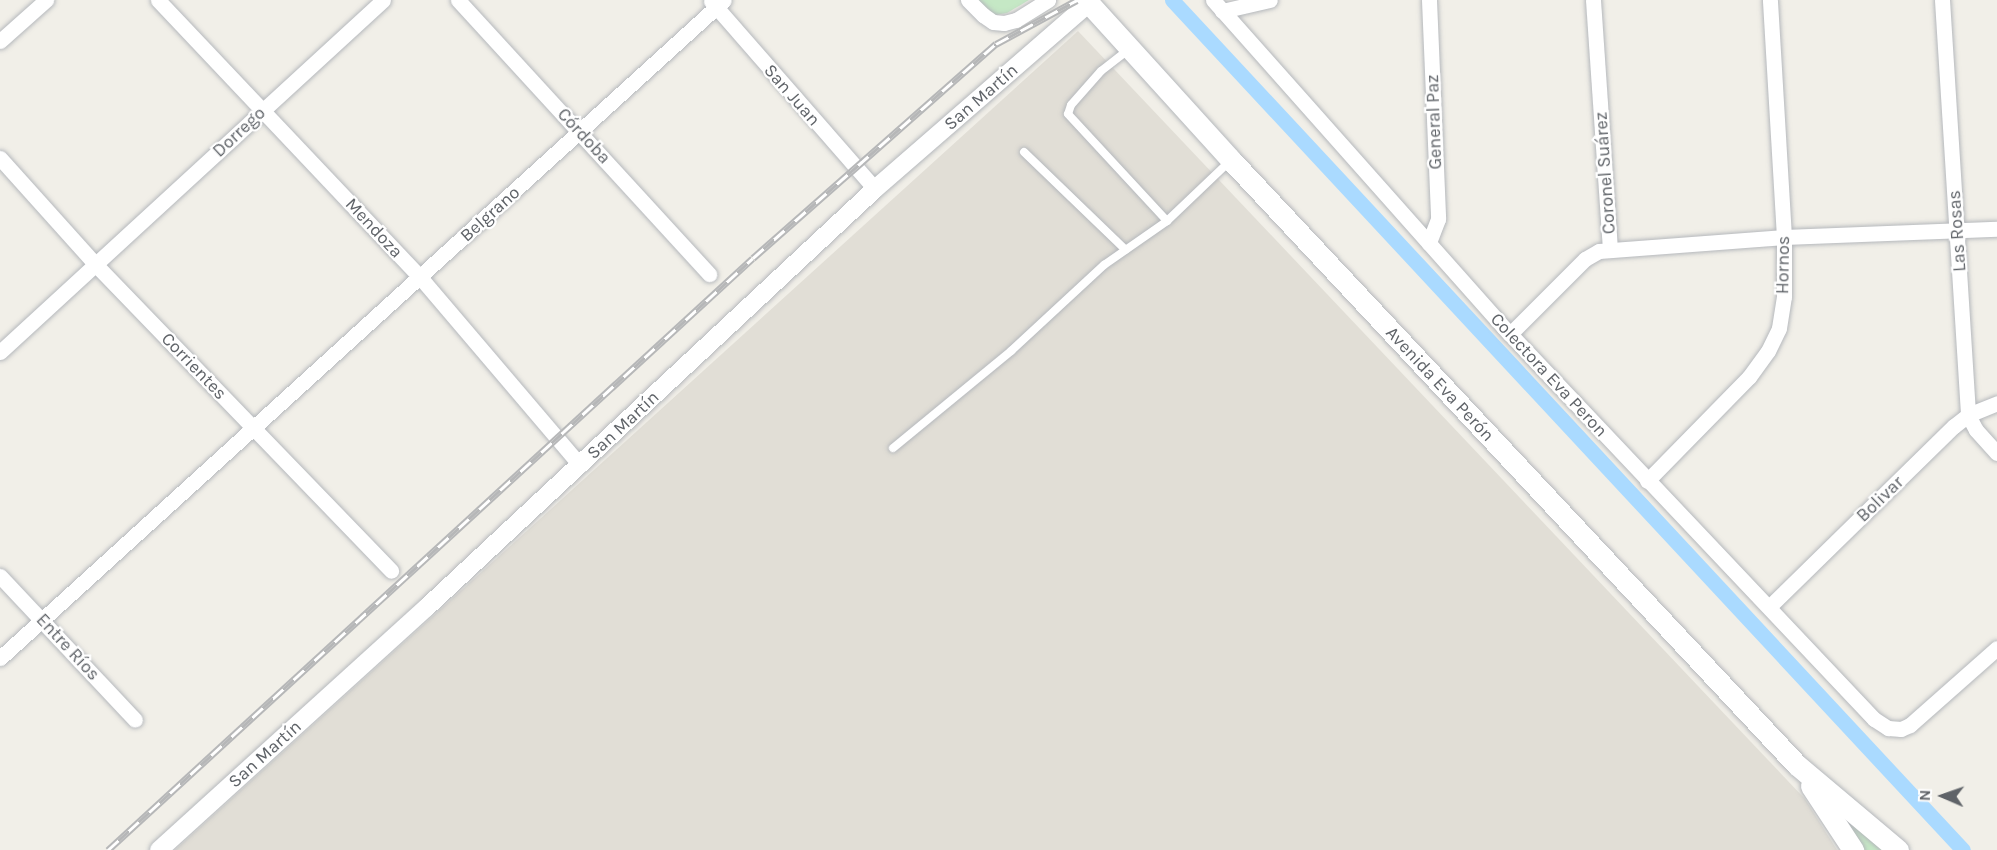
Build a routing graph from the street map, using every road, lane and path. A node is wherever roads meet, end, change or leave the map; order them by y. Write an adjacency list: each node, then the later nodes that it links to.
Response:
1 (46, 0): 15 (street)
2 (158, 0): 17 (street, Mendoza)
3 (383, 0): 17 (street, Dorrego)
4 (458, 0): 18 (street, Córdoba)
5 (968, 0): 6 (street)
6 (1048, 0)
7 (1270, 0): 14 (street)
8 (1429, 0): 27 (street, General Paz)
9 (1593, 0): 28 (street, Coronel Suárez)
10 (1770, 0): 26 (street, Hornos)
11 (1942, 0): 25 (street, Las Rosas)
12 (717, 2): 18 (street, Belgrano); 22 (street, San Juan)
13 (1087, 2): 16 (main road, Avenida Eva Perón); 22 (street, San Martín)
14 (1217, 6): 27 (street, Colectora Eva Peron)
15 (0, 41)
16 (1129, 50): 21 (main road, Avenida Eva Perón); 23 (lane)
17 (262, 110): 30 (street, Dorrego); 32 (street, Mendoza)
18 (581, 133): 31 (street, Córdoba); 32 (street, Belgrano)
19 (1024, 152): 29 (lane)
20 (0, 158): 30 (street, Corrientes)
21 (1231, 160): 23 (lane); 49 (main road, Avenida Eva Perón)
22 (875, 189): 40 (street, San Martín)
23 (1167, 221): 29 (lane)
24 (1997, 229): 25 (street)
25 (1958, 231): 26 (street); 36 (street, Las Rosas)
26 (1784, 237): 28 (street); 41 (street, Hornos)
27 (1429, 243): 33 (street, Colectora Eva Peron)
28 (1610, 249): 33 (street, Coronel Suárez)
29 (1126, 250): 38 (lane)
30 (96, 265): 34 (street, Dorrego); 37 (street, Corrientes)
31 (709, 274)
32 (420, 278): 37 (street, Belgrano); 40 (street, Mendoza)
33 (1510, 334): 41 (street, Colectora Eva Peron)
34 (0, 352)
35 (1997, 403): 36 (street, Bolivar)
36 (1968, 415): 39 (street); 44 (street, Bolivar)
37 (255, 429): 42 (street, Corrientes); 45 (street, Belgrano)
38 (893, 448)
39 (1997, 453)
40 (580, 465): 50 (street, San Martín)
41 (1647, 481): 44 (street, Colectora Eva Peron)
42 (391, 571)
43 (0, 576): 45 (street, Entre Ríos)
44 (1770, 606): 46 (street, Colectora Eva Peron)
45 (42, 619): 47 (street, Belgrano); 48 (street, Entre Ríos)
46 (1997, 648)
47 (0, 658)
48 (135, 720)
49 (1797, 765): 51 (main road, Avenida Eva Perón); 52 (main road, Avenida Eva Perón)
50 (159, 850)
51 (1853, 850)
52 (1898, 850)

